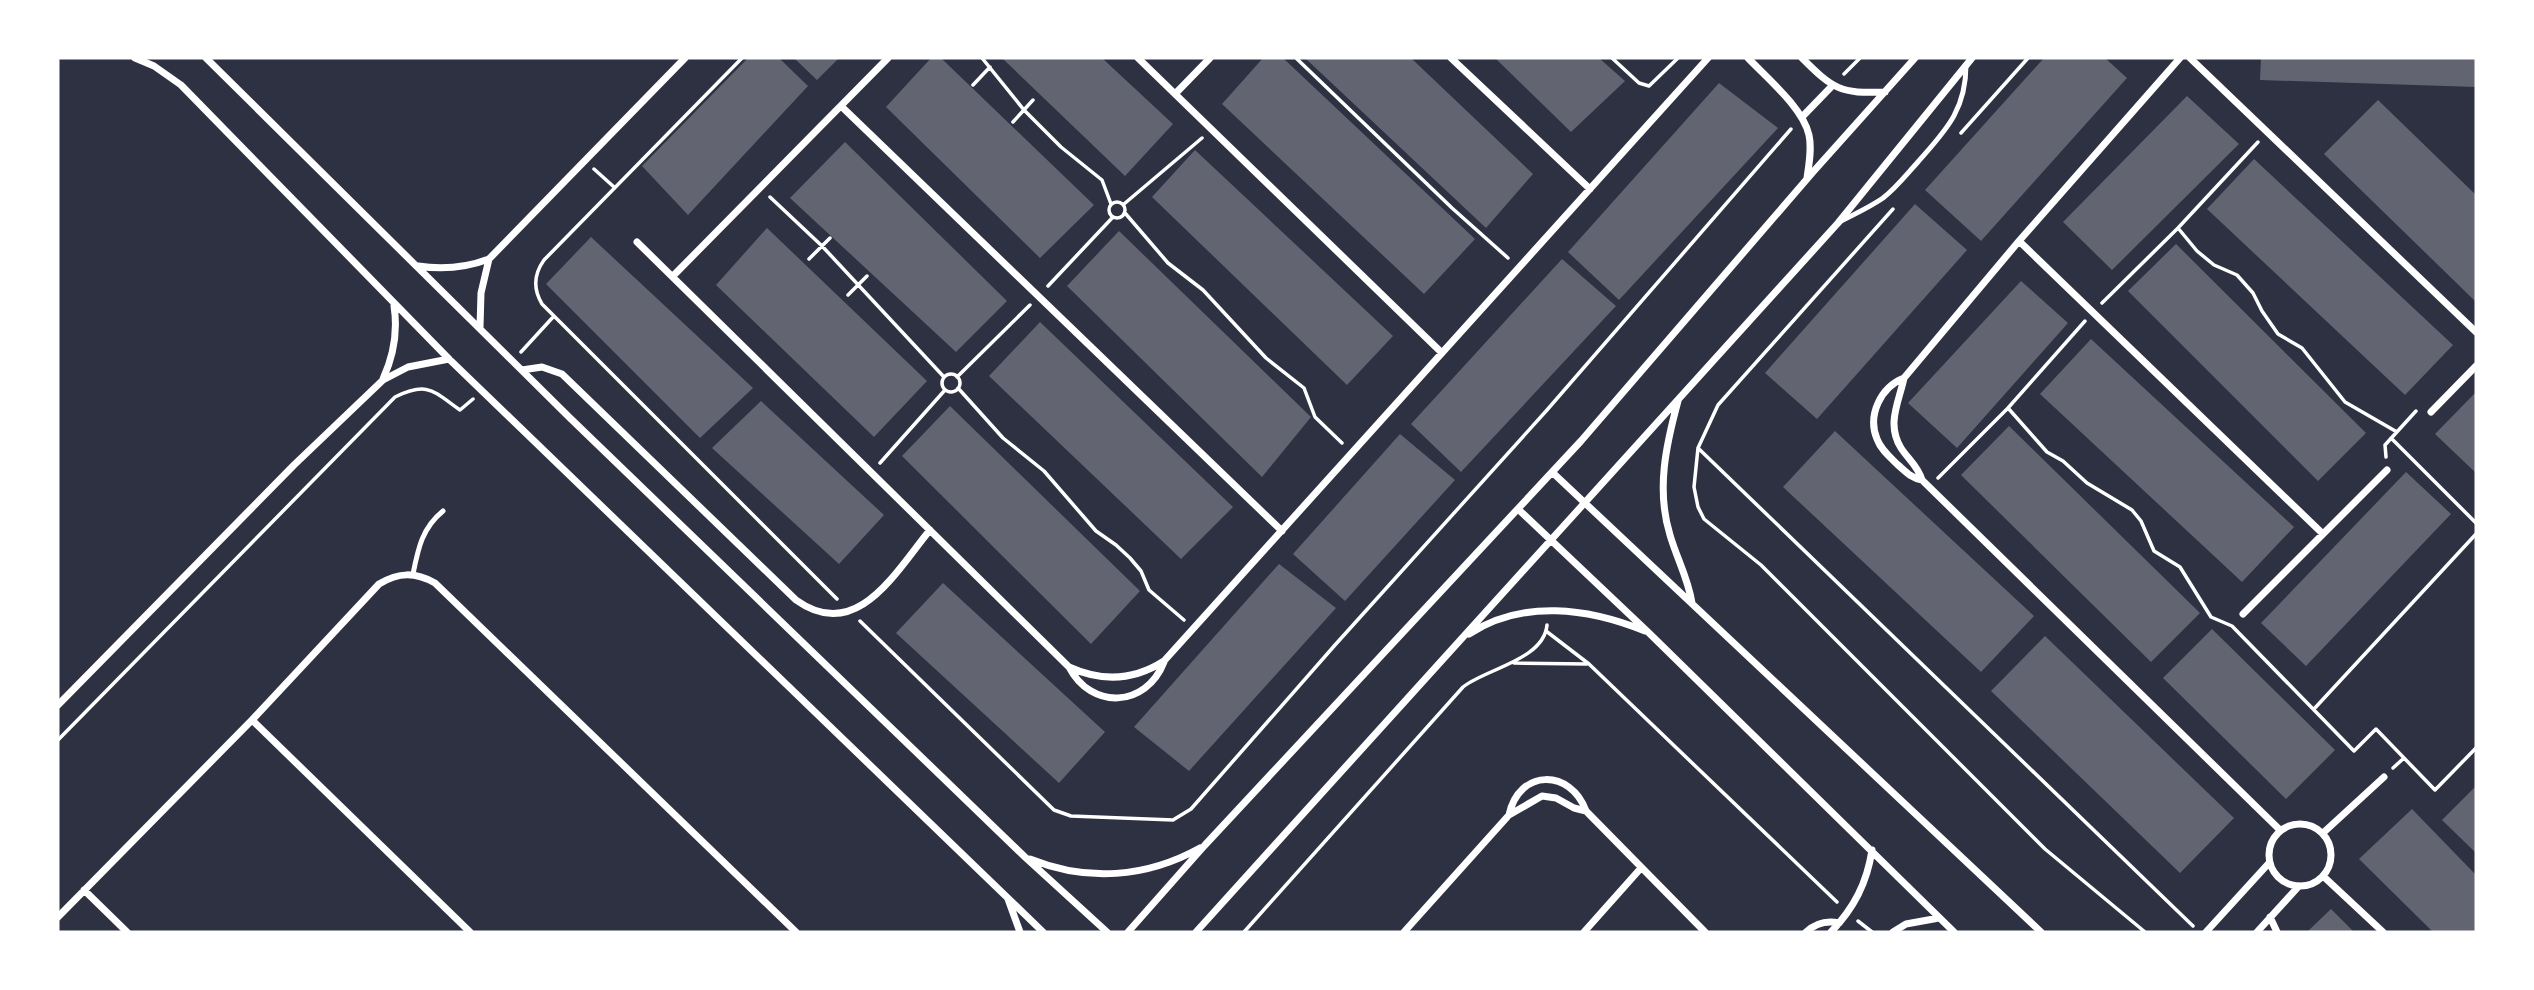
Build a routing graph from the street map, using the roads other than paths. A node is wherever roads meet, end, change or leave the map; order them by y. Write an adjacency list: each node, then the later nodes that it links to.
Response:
1 (135, 58): 30 (street)
2 (206, 58): 28 (street)
3 (685, 58): 27 (street)
4 (888, 58): 20 (street)
5 (1138, 58): 19 (street)
6 (1210, 58): 19 (street)
7 (1451, 58): 23 (street)
8 (1708, 58): 23 (street)
9 (1748, 58): 21 (street)
10 (1802, 58): 16 (street)
11 (1812, 58): 16 (street)
12 (1916, 58): 18 (street)
13 (2180, 58): 25 (street)
14 (2190, 58): 32 (street)
15 (1969, 61): 24 (street); 24 (lane)
16 (1815, 71): 17 (street)
17 (1832, 86): 18 (street); 21 (street)
18 (1885, 92): 22 (street)
19 (1175, 94): 33 (street)
20 (841, 106): 29 (street); 48 (street)
21 (1802, 117): 22 (street)
22 (1807, 181): 42 (street)
23 (1590, 189): 33 (street)
24 (1838, 223): 39 (street)
25 (2019, 241): 37 (street); 49 (street)
26 (637, 242): 29 (street)
27 (489, 259): 28 (street); 31 (street)
28 (417, 266): 31 (street)
29 (673, 276): 47 (street)
30 (394, 304): 34 (street); 38 (street)
31 (480, 328): 36 (street)
32 (2476, 332)
33 (1442, 353): 48 (street)
34 (449, 359): 38 (street); 73 (street)
35 (2476, 366): 40 (street)
36 (522, 370): 47 (street); 67 (street)
37 (1904, 378): 43 (street); 43 (street)
38 (383, 380): 58 (street)
39 (1679, 397): 44 (street); 52 (street)
40 (2431, 412)
41 (2387, 470): 49 (street)
42 (1552, 472): 44 (street); 45 (street)
43 (1922, 480): 63 (street)
44 (1584, 502): 50 (street); 52 (street)
45 (1518, 509): 50 (street); 65 (street)
46 (443, 511): 51 (lane)
47 (930, 530): 57 (street)
48 (1282, 531): 56 (street)
49 (2323, 534): 53 (street)
50 (1550, 539): 54 (street); 55 (street)
51 (413, 574): 59 (street); 80 (street)
52 (1692, 604): 93 (street)
53 (2243, 614)
54 (1649, 633): 55 (street); 66 (street)
55 (1459, 640): 85 (street)
56 (1164, 661): 57 (street); 57 (street)
57 (1069, 667)
58 (58, 705)
59 (252, 720): 72 (street); 79 (street)
60 (2384, 777): 64 (street)
61 (1586, 811): 62 (street); 62 (street); 69 (street)
62 (1509, 815): 86 (street)
63 (2280, 830): 64 (street); 68 (street)
64 (2323, 833): 70 (street)
65 (1205, 845): 67 (street); 84 (street)
66 (1872, 850): 76 (street); 77 (street)
67 (1026, 858): 83 (street)
68 (2269, 863): 71 (street); 94 (street)
69 (1642, 868): 87 (street); 88 (street)
70 (2323, 876): 71 (street); 97 (street)
71 (2299, 886): 75 (street)
72 (84, 890): 74 (street); 78 (street)
73 (1007, 895): 81 (street); 82 (street)
74 (58, 917)
75 (2270, 917): 95 (street); 96 (street)
76 (1939, 918): 91 (street); 92 (street)
77 (1839, 923): 89 (street); 90 (street)
78 (127, 932)
79 (470, 932)
80 (796, 932)
81 (1020, 932)
82 (1043, 932)
83 (1107, 932)
84 (1128, 932)
85 (1196, 932)
86 (1404, 932)
87 (1584, 932)
88 (1705, 932)
89 (1806, 932)
90 (1831, 932)
91 (1892, 932)
92 (1954, 932)
93 (2041, 932)
94 (2206, 932)
95 (2256, 932)
96 (2277, 932)
97 (2384, 932)

